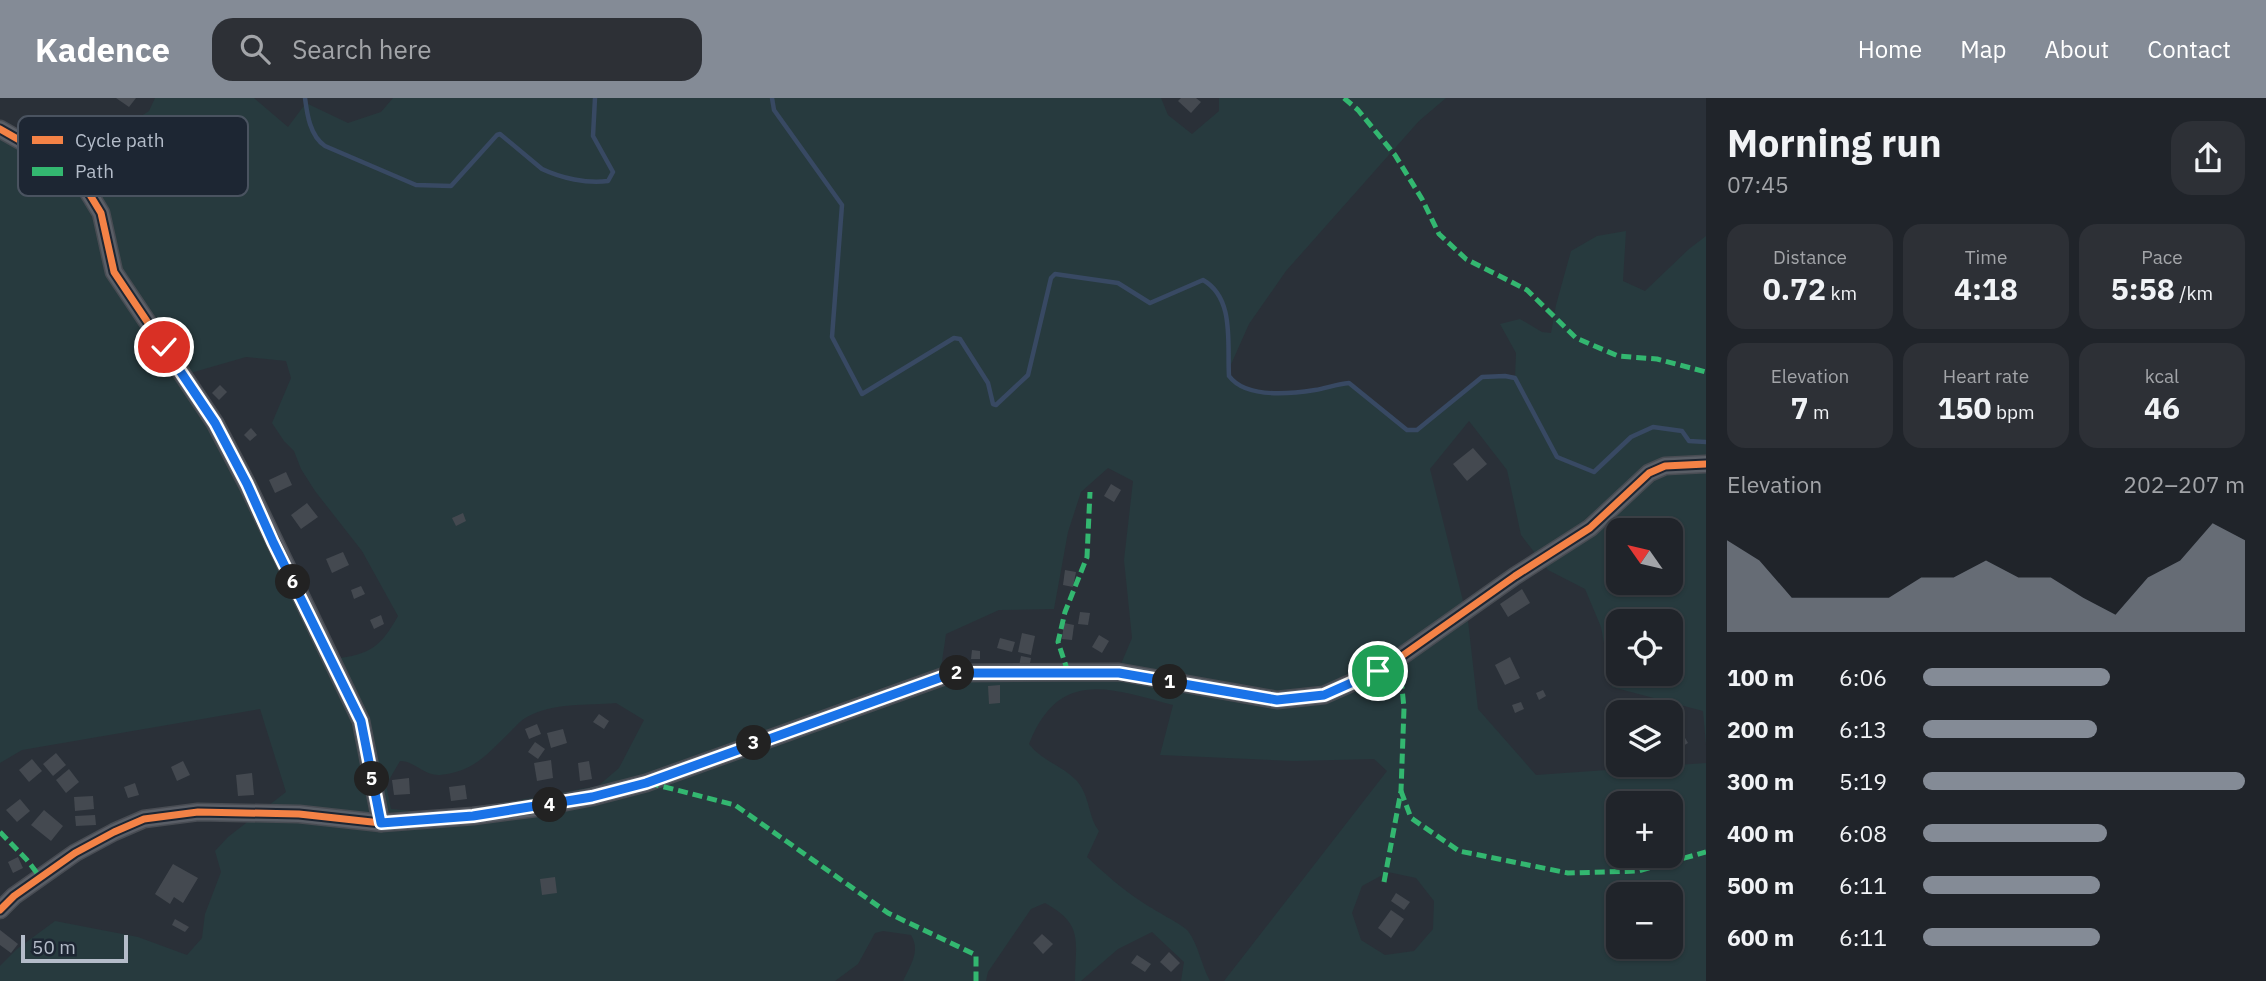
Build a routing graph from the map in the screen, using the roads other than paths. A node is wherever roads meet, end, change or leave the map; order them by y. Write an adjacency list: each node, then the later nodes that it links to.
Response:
1 (0, 129): 2 (street)
2 (18, 139)
3 (90, 196): 5 (street)
4 (1706, 464): 5 (street)
5 (381, 823): 6 (street)
6 (0, 910)

